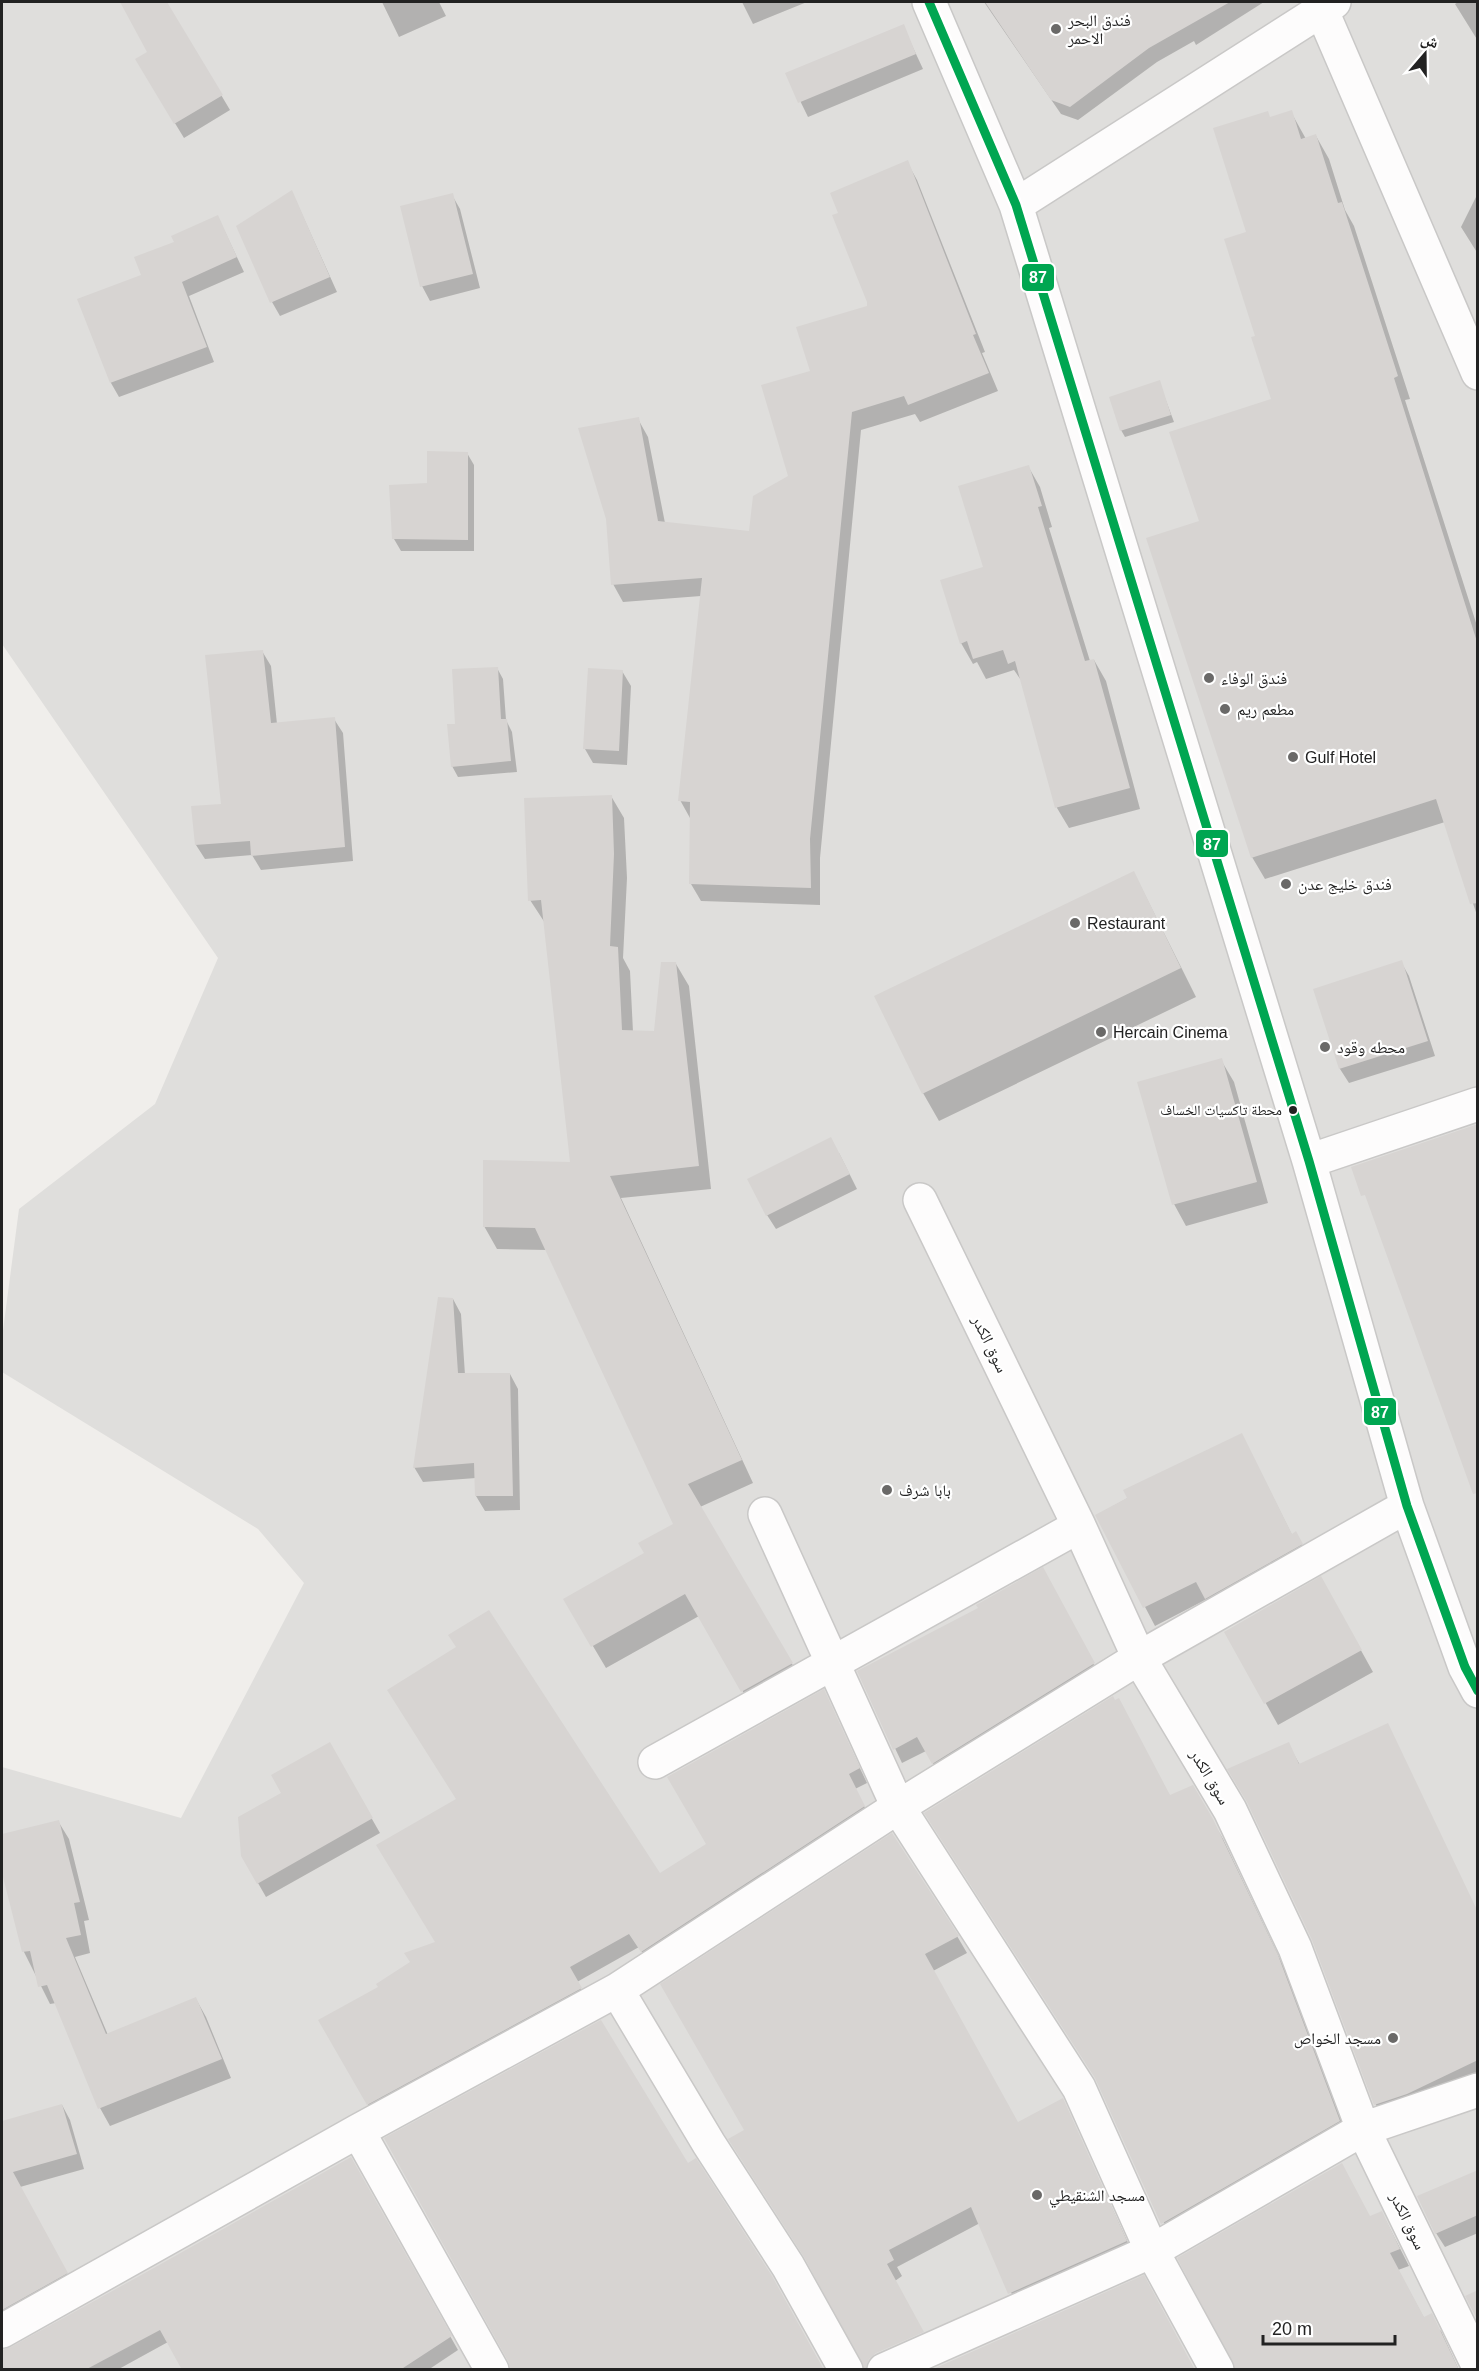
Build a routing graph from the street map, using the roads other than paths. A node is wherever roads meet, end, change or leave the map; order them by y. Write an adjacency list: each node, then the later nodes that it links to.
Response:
1 (929, 2): 3 (street)
2 (1328, 6): 3 (street); 4 (street)
3 (1016, 205): 6 (street)
4 (1478, 373)
5 (1478, 1104): 6 (street)
6 (1310, 1161): 8 (street)
7 (920, 1200): 10 (street, سوق الكدر)
8 (1407, 1506): 11 (street); 13 (street)
9 (765, 1514): 12 (street)
10 (1079, 1526): 11 (street, سوق الكدر); 12 (street)
11 (1139, 1658): 15 (street); 18 (street, سوق الكدر)
12 (832, 1663): 14 (street); 15 (street)
13 (1478, 1691)
14 (655, 1762)
15 (898, 1807): 16 (street); 20 (street)
16 (617, 1990): 19 (street); 24 (street)
17 (1478, 2090): 18 (street)
18 (1364, 2129): 20 (street); 22 (street, سوق الكدر)
19 (358, 2131): 21 (street); 23 (street)
20 (1152, 2251): 25 (street); 26 (street)
21 (2, 2331)
22 (1478, 2365)
23 (492, 2370)
24 (846, 2370)
25 (884, 2370)
26 (1217, 2370)

